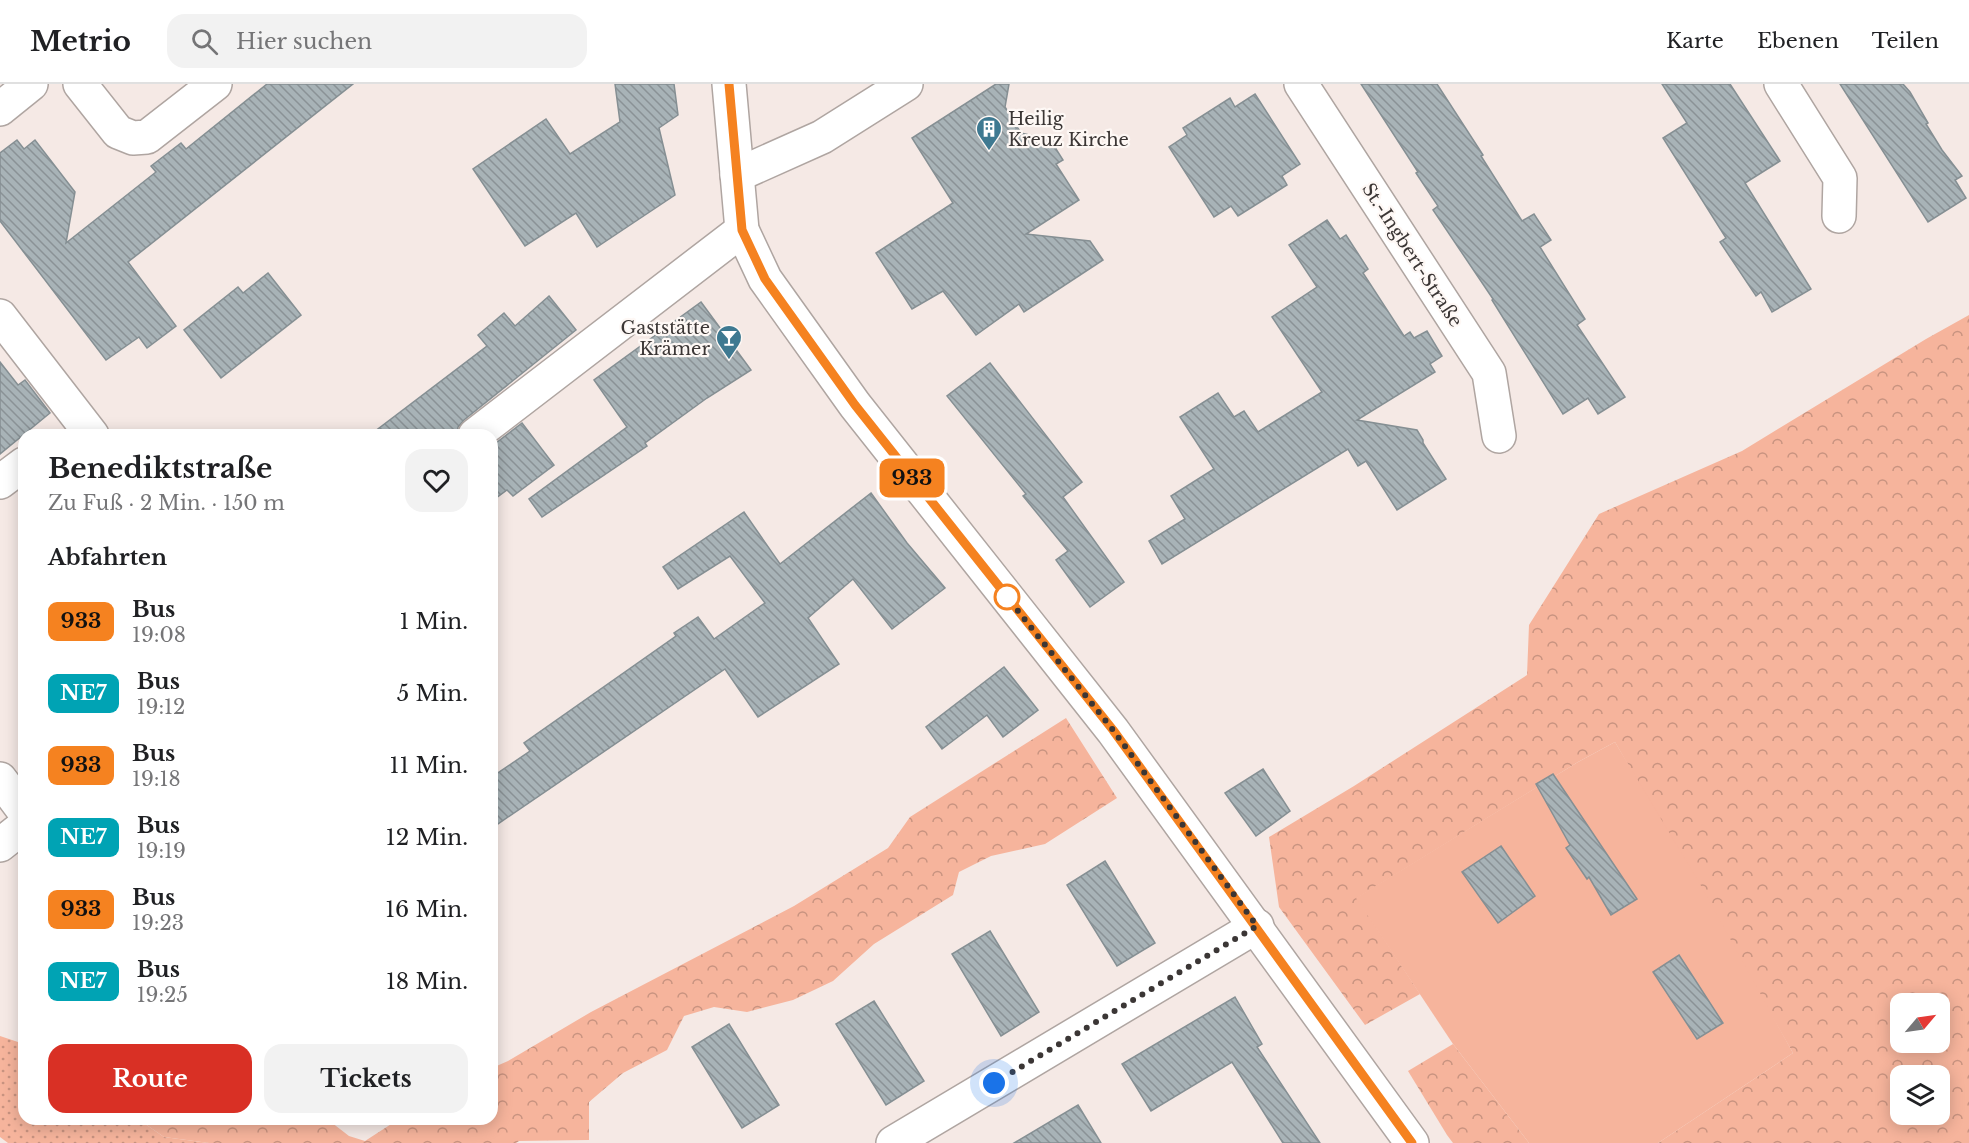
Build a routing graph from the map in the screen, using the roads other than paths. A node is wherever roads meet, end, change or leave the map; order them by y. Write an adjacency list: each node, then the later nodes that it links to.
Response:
1 (31, 84): 8 (street)
2 (80, 84): 3 (street)
3 (215, 84)
4 (729, 84): 9 (street)
5 (906, 84): 9 (street)
6 (1300, 84): 15 (street, St.-Ingbert-Straße)
7 (1781, 84): 10 (street)
8 (0, 109)
9 (737, 175): 11 (street)
10 (1839, 216)
11 (742, 230): 14 (street); 22 (street)
12 (0, 316): 13 (street)
13 (77, 429)
14 (483, 429)
15 (1499, 436)
16 (18, 468): 17 (street)
17 (0, 482)
18 (0, 779): 19 (street)
19 (18, 803)
20 (18, 831): 21 (street)
21 (0, 845)
22 (1257, 926): 23 (street); 24 (street)
23 (893, 1143)
24 (1412, 1143)

